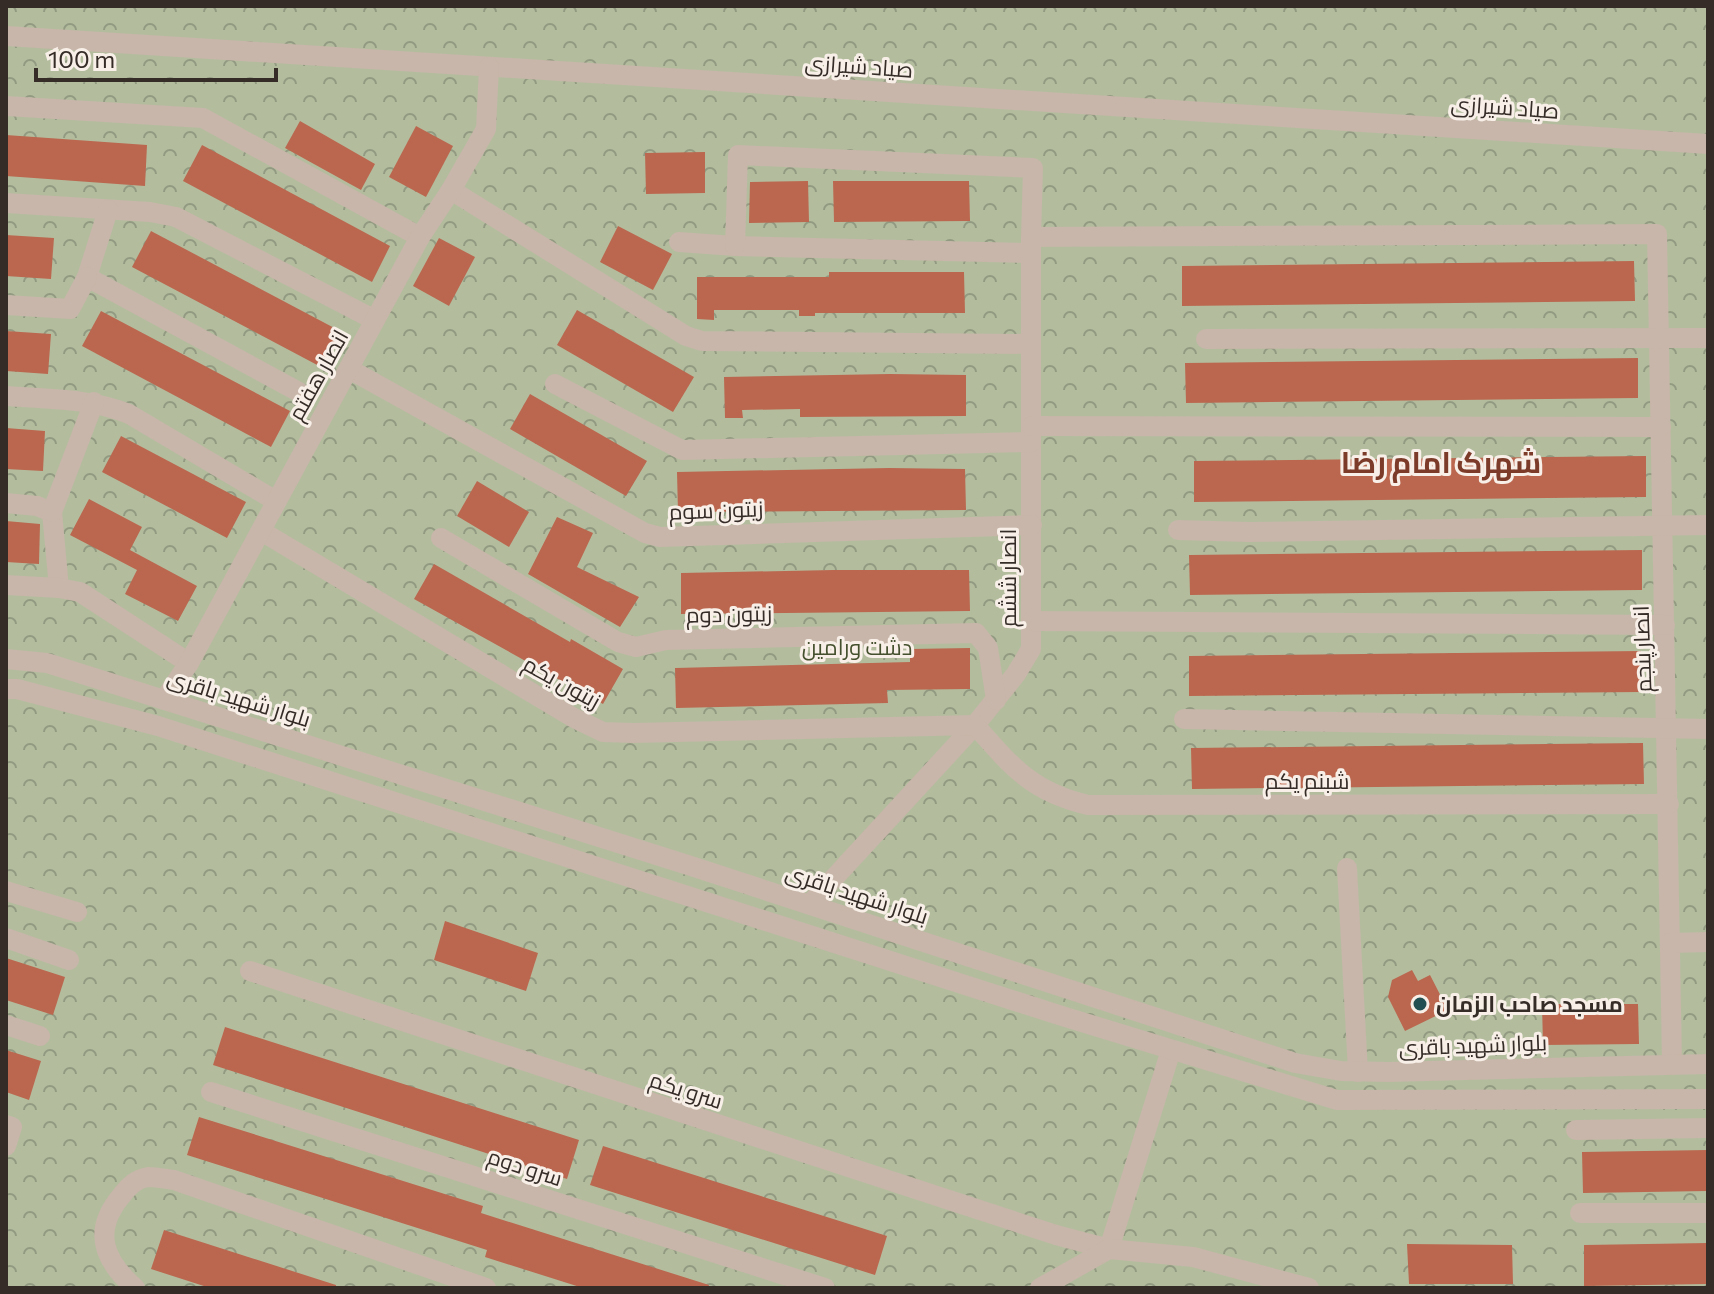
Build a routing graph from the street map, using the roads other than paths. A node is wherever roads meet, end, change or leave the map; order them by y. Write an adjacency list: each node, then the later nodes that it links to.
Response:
1 (6, 36): 2 (street, صیاد شیرازی)
2 (489, 67): 4 (street, صیاد شیرازی); 5 (street, انصار هفتم)
3 (6, 106): 8 (street)
4 (1708, 144)
5 (451, 190): 8 (street, انصار هفتم); 18 (street)
6 (6, 203): 7 (street)
7 (108, 210): 12 (street); 14 (street)
8 (420, 237): 14 (street, انصار هفتم)
9 (679, 242): 11 (street)
10 (1031, 245): 11 (street); 11 (street, انصار ششم); 15 (street, انصار پنجم); 18 (street, انصار ششم)
11 (735, 246)
12 (87, 277): 13 (street); 21 (street)
13 (6, 305)
14 (375, 320): 19 (street, انصار هفتم)
15 (1659, 337): 16 (street); 17 (street); 24 (street, انصار پنجم)
16 (1708, 338)
17 (1206, 339)
18 (1031, 344): 25 (street, انصار ششم)
19 (349, 369): 26 (street, انصار هفتم); 30 (street, زیتون سوم)
20 (555, 384): 25 (street)
21 (299, 392)
22 (6, 396): 23 (street)
23 (94, 402): 26 (street); 28 (street)
24 (1661, 427): 25 (street); 29 (street, انصار پنجم)
25 (1032, 434): 30 (street, انصار ششم)
26 (276, 501): 33 (street, انصار هفتم)
27 (6, 503): 28 (street)
28 (52, 512): 36 (street)
29 (1663, 524): 31 (street); 32 (street); 38 (street, انصار پنجم)
30 (1032, 525): 37 (street, انصار ششم)
31 (1708, 525)
32 (1178, 530)
33 (261, 531): 40 (street, انصار هفتم); 45 (street, زیتون یکم)
34 (441, 538): 43 (street, زیتون دوم)
35 (6, 585): 36 (street)
36 (59, 588): 40 (street)
37 (1032, 621): 38 (street); 43 (street, انصار ششم)
38 (1665, 625): 46 (street, انصار پنجم)
39 (6, 659): 42 (street, بلوار شهید باقری)
40 (189, 663): 42 (street, انصار هفتم)
41 (6, 689): 53 (street)
42 (164, 700): 51 (street, بلوار شهید باقری)
43 (996, 700): 45 (street, انصار ششم)
44 (1184, 719): 46 (street)
45 (975, 725): 48 (street, شبنم یکم); 51 (street, انصار ششم)
46 (1668, 728): 47 (street); 48 (street, انصار پنجم)
47 (1708, 729)
48 (1669, 804): 56 (street, انصار پنجم)
49 (1347, 868): 64 (street)
50 (6, 891): 52 (street)
51 (810, 904): 53 (street); 64 (street, بلوار شهید باقری)
52 (77, 912)
53 (799, 932): 61 (street)
54 (6, 938): 57 (street)
55 (1708, 942): 56 (street)
56 (1670, 943): 62 (street, انصار پنجم)
57 (69, 960)
58 (250, 971): 73 (street, سرو یکم)
59 (6, 1025): 60 (street)
60 (40, 1036)
61 (1171, 1050): 66 (street); 73 (street)
62 (1672, 1063): 63 (street, بلوار شهید باقری); 64 (street, بلوار شهید باقری)
63 (1708, 1064)
64 (1358, 1072)
65 (211, 1092): 76 (street, سرو دوم)
66 (1708, 1099)
67 (6, 1125): 70 (street)
68 (1708, 1128): 69 (street)
69 (1576, 1130)
70 (6, 1146)
71 (1580, 1213): 72 (street)
72 (1708, 1213)
73 (1109, 1249): 77 (street); 78 (street, سرو یکم)
74 (135, 1288): 75 (street)
75 (486, 1288)
76 (825, 1288)
77 (1040, 1288)
78 (1309, 1288)

